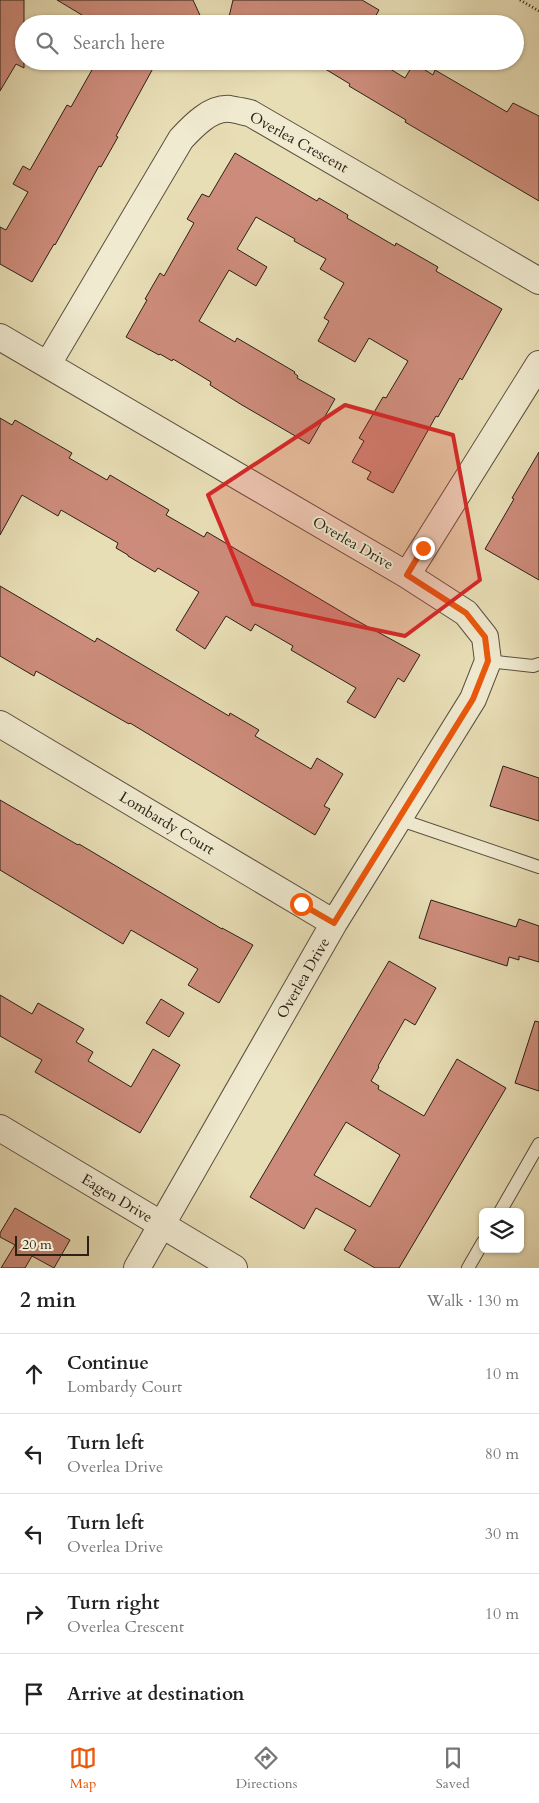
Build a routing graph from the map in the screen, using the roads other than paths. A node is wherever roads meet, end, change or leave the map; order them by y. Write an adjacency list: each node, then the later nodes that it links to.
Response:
1 (539, 281): 3 (street, Overlea Crescent)
2 (0, 337): 3 (street, Overlea Drive)
3 (48, 364): 5 (street, Overlea Drive)
4 (539, 364): 5 (street)
5 (407, 575): 6 (street, Overlea Drive)
6 (488, 661): 7 (lane); 9 (street, Overlea Drive)
7 (539, 664)
8 (0, 724): 11 (street, Lombardy Court)
9 (398, 819): 10 (lane); 11 (street, Overlea Drive)
10 (539, 867)
11 (334, 923): 15 (street, Overlea Drive)
12 (0, 1128): 15 (street, Eagen Drive)
13 (539, 1144): 14 (lane)
14 (502, 1208)
15 (162, 1224): 17 (street, Overlea Drive); 18 (street, Eagen Drive)
16 (479, 1249): 19 (lane)
17 (137, 1268)
18 (234, 1268)
19 (468, 1268)

